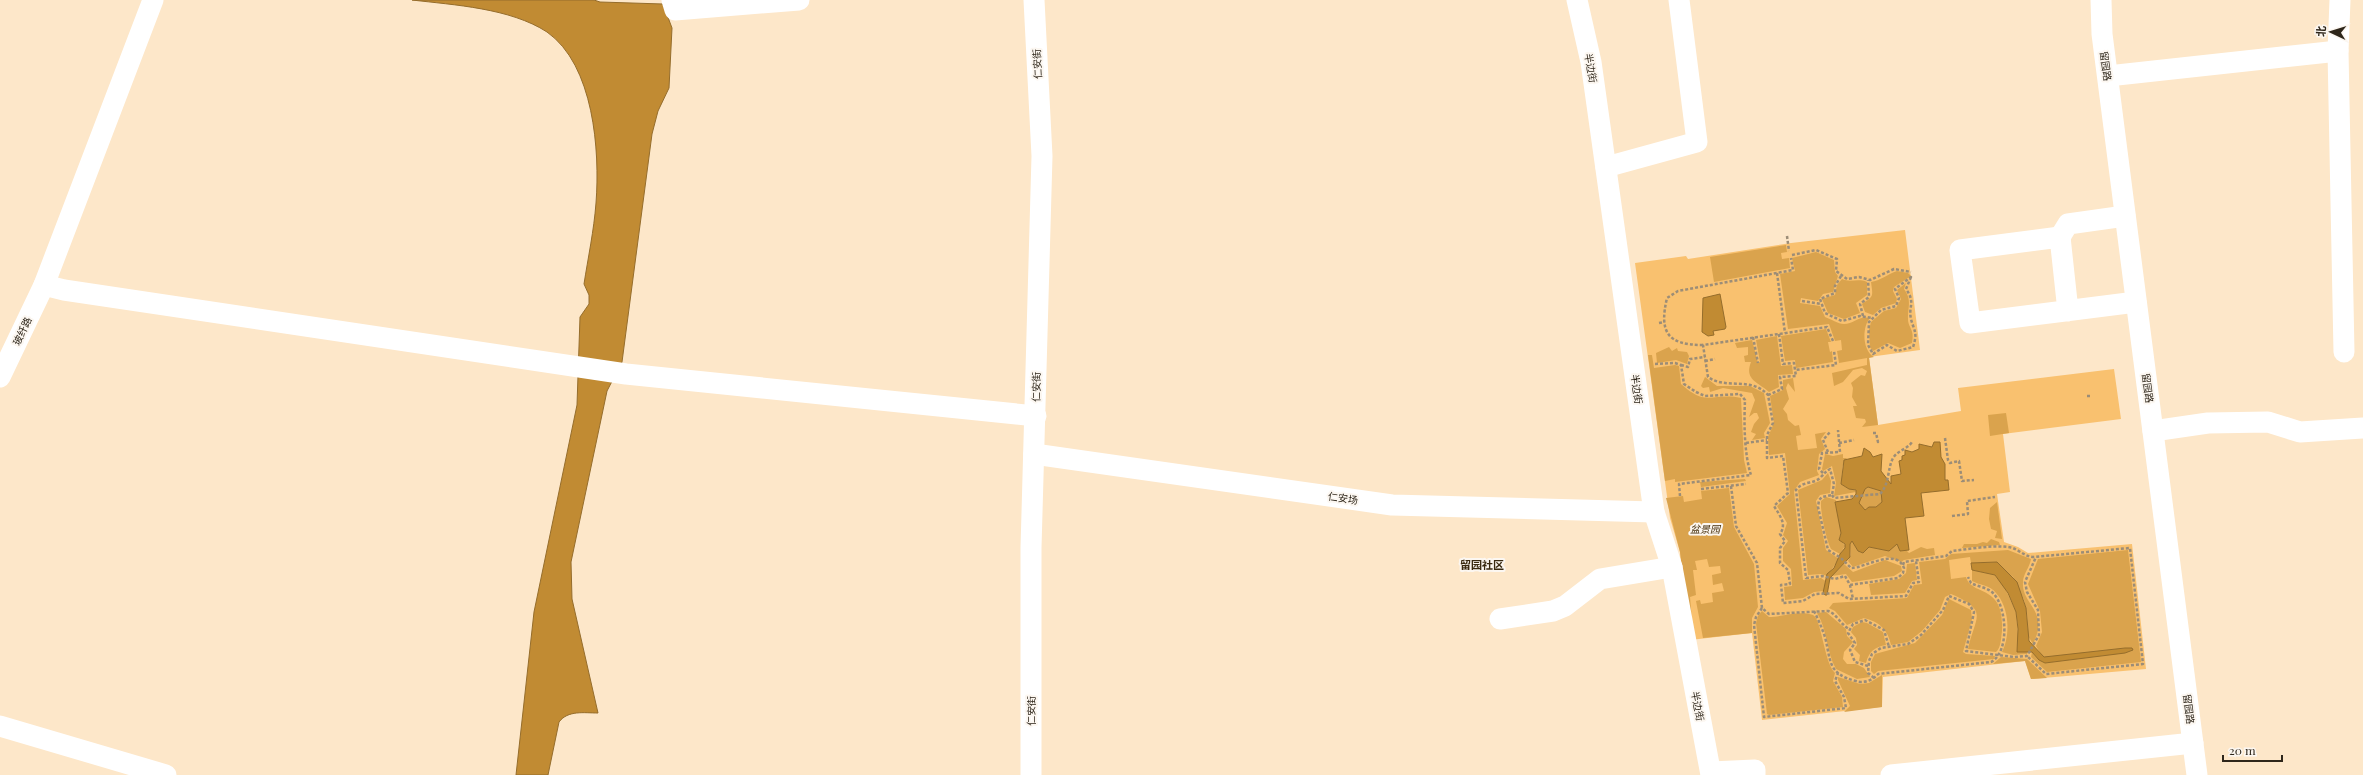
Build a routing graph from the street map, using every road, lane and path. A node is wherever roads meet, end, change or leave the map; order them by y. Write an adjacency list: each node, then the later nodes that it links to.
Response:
1 (153, 0): 20 (street, 玻纤路)
2 (672, 0): 3 (street)
3 (799, 0)
4 (1034, 0): 45 (street, 仁安街)
5 (1576, 0): 11 (street, 半边街)
6 (1679, 0): 11 (street)
7 (2101, 0): 10 (street, 留园路)
8 (2340, 0): 9 (street)
9 (2338, 51): 10 (street); 35 (street)
10 (2108, 76): 12 (street, 留园路)
11 (1606, 167): 68 (street, 半边街)
12 (2125, 216): 14 (street); 22 (street, 留园路)
13 (1787, 236): 15 (path)
14 (2060, 237): 24 (street); 24 (street)
15 (1789, 251)
16 (1911, 272): 19 (path)
17 (1777, 273): 18 (path); 27 (path); 29 (path)
18 (1841, 276): 19 (path); 23 (path)
19 (1868, 280): 25 (path)
20 (44, 285): 43 (street, 玻纤路); 45 (street)
21 (1802, 301): 23 (path)
22 (2136, 302): 24 (street); 48 (street, 留园路)
23 (1821, 304): 25 (path)
24 (2068, 310)
25 (1863, 316): 26 (path)
26 (1872, 318): 26 (path)
27 (1664, 322): 28 (path); 33 (path)
28 (1659, 323)
29 (1785, 333): 30 (path); 32 (path)
30 (1779, 334): 31 (path); 42 (path)
31 (1753, 337): 33 (path); 40 (path)
32 (1833, 341)
33 (1703, 345): 36 (path)
34 (1834, 351): 42 (path)
35 (2344, 352)
36 (1705, 356): 38 (path); 41 (path)
37 (1654, 360): 41 (path)
38 (1705, 360): 39 (path); 44 (path)
39 (1715, 360)
40 (1758, 363)
41 (1681, 365): 56 (path)
42 (1795, 370): 44 (path)
43 (0, 377)
44 (1768, 395): 52 (path)
45 (1036, 416): 59 (street, 仁安街)
46 (2363, 428): 48 (street)
47 (1838, 430): 57 (path)
48 (2153, 431): 88 (street, 留园路)
49 (1830, 432): 58 (path)
50 (1873, 433): 54 (path)
51 (1946, 438): 61 (path)
52 (1766, 440): 56 (path); 76 (path)
53 (1854, 440): 57 (path)
54 (1880, 441)
55 (1912, 442): 65 (path)
56 (1746, 443): 66 (path)
57 (1839, 443): 58 (path)
58 (1828, 452): 60 (path)
59 (1034, 454): 68 (street, 仁安场); 91 (street, 仁安街)
60 (1822, 473): 65 (path); 75 (path)
61 (1974, 480)
62 (1746, 484): 63 (path)
63 (1731, 486): 64 (path); 77 (path)
64 (1701, 489)
65 (1832, 495): 72 (path)
66 (1680, 496)
67 (1995, 497): 69 (path)
68 (1654, 512): 73 (street, 半边街)
69 (1952, 516)
70 (2036, 557): 71 (path); 83 (path); 83 (path)
71 (1916, 561): 72 (path); 76 (path)
72 (1903, 565): 75 (path)
73 (1672, 567): 79 (street); 89 (street, 半边街)
74 (1968, 577): 82 (path)
75 (1850, 585): 76 (path)
76 (1853, 599)
77 (1762, 608): 78 (path); 85 (path)
78 (1814, 611): 80 (path); 85 (path)
79 (1500, 619)
80 (1849, 629): 81 (path); 84 (path)
81 (1889, 647): 82 (path); 84 (path)
82 (1999, 654): 83 (path); 86 (path)
83 (2027, 656)
84 (1868, 666): 86 (path)
85 (1838, 673): 86 (path)
86 (1874, 678)
87 (0, 726): 90 (street)
88 (2193, 744): 93 (street); 94 (street, 留园路)
89 (1711, 773): 92 (street)
90 (166, 775)
91 (1031, 775)
92 (1755, 775)
93 (1892, 775)
94 (2197, 775)

